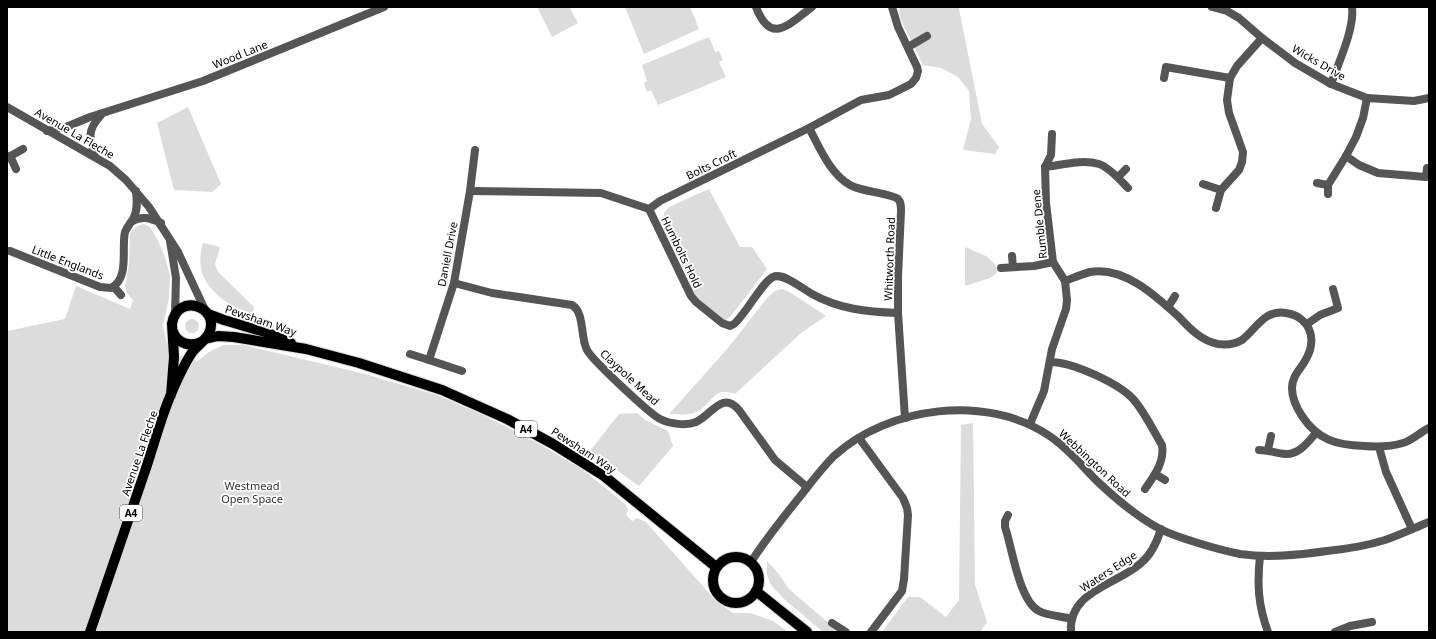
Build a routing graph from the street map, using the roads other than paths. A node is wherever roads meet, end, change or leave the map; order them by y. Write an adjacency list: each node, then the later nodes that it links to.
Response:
1 (384, 7): 16 (street, Wood Lane)
2 (756, 7): 3 (street)
3 (812, 7)
4 (892, 7): 9 (street, Bolts Croft)
5 (1212, 7): 8 (street, Wicks Drive)
6 (1352, 7): 12 (street)
7 (927, 36): 9 (street)
8 (1262, 38): 11 (street); 12 (street, Wicks Drive)
9 (908, 47): 17 (street, Bolts Croft)
10 (1164, 78): 11 (street)
11 (1230, 78): 33 (street)
12 (1331, 84): 13 (street, Wicks Drive)
13 (1367, 98): 14 (street, Wicks Drive); 22 (street)
14 (1429, 98)
15 (7, 107): 18 (street, Avenue La Fleche)
16 (101, 115): 18 (street, Wood Lane); 24 (street)
17 (808, 128): 37 (street, Bolts Croft); 54 (street, Whitworth Road)
18 (47, 131): 24 (street, Avenue La Fleche)
19 (1052, 134): 25 (street, Rumble Dene)
20 (23, 150): 23 (street)
21 (474, 150): 35 (street, Daniell Drive)
22 (1346, 156): 26 (street); 30 (street)
23 (9, 157): 27 (street)
24 (95, 157): 34 (street, Avenue La Fleche)
25 (1045, 167): 29 (street); 43 (street, Rumble Dene)
26 (1427, 168)
27 (16, 169)
28 (1126, 169): 29 (street)
29 (1118, 177): 32 (street)
30 (1317, 183)
31 (1203, 184): 33 (street)
32 (1128, 188)
33 (1221, 190): 36 (street)
34 (136, 191): 38 (street, Little Englands); 39 (street, Avenue La Fleche)
35 (470, 191): 37 (street); 47 (street, Daniell Drive)
36 (1216, 208)
37 (649, 209): 54 (street, Humbolts Hold)
38 (130, 222): 39 (street); 48 (street, Little Englands)
39 (161, 223): 40 (street, Avenue La Fleche)
40 (170, 241): 53 (street, Avenue La Fleche); 55 (street, Avenue La Fleche)
41 (15, 250): 48 (street, Little Englands)
42 (1012, 256): 44 (street)
43 (1053, 262): 44 (street); 46 (street, Rumble Dene)
44 (1013, 267): 45 (street)
45 (1001, 268)
46 (1064, 281): 52 (street); 62 (street, Rumble Dene)
47 (454, 283): 61 (street, Daniell Drive); 76 (street, Claypole Mead)
48 (114, 287): 50 (street)
49 (1333, 289): 56 (street)
50 (121, 295)
51 (1175, 296): 52 (street)
52 (1168, 307): 56 (street)
53 (206, 312): 55 (main road, A4); 58 (main road, Avenue La Fleche / A4); 59 (main road, Pewsham Way / A4)
54 (898, 312): 65 (street, Whitworth Road)
55 (175, 314): 57 (main road, Avenue La Fleche / A4)
56 (1307, 324): 68 (street)
57 (173, 332): 58 (main road, A4); 64 (main road, Avenue La Fleche / A4)
58 (203, 340): 59 (main road, Pewsham Way / A4); 64 (main road, Avenue La Fleche / A4)
59 (306, 349): 86 (main road, Pewsham Way / A4)
60 (410, 354): 61 (street)
61 (429, 360): 63 (street)
62 (1050, 362): 66 (street, Rumble Dene); 74 (street)
63 (462, 371)
64 (171, 395): 91 (main road, Avenue La Fleche / A4)
65 (905, 418): 66 (street, Webbington Road); 70 (street, Webbington Road)
66 (1030, 424): 82 (street, Webbington Road)
67 (1429, 428): 71 (street)
68 (1316, 433): 71 (street); 73 (street)
69 (1271, 436): 73 (street)
70 (859, 438): 76 (street, Webbington Road); 94 (street)
71 (1379, 447): 83 (street)
72 (1259, 450): 73 (street)
73 (1268, 450)
74 (1155, 474): 75 (street); 77 (street)
75 (1165, 480)
76 (808, 487): 85 (street, Webbington Road)
77 (1145, 489)
78 (1008, 515): 81 (street)
79 (999, 518): 81 (street)
80 (1429, 522): 83 (street, Webbington Road)
81 (1005, 524): 88 (street)
82 (1161, 529): 84 (street, Webbington Road); 88 (street, Waters Edge)
83 (1412, 529): 84 (street, Webbington Road)
84 (1260, 556): 96 (street)
85 (751, 562): 86 (main road); 87 (main road)
86 (716, 567): 87 (main road)
87 (756, 591): 92 (main road)
88 (1072, 619): 95 (street, Waters Edge)
89 (1372, 622): 97 (street)
90 (832, 623): 93 (street)
91 (90, 632)
92 (807, 632)
93 (846, 632)
94 (871, 632)
95 (1071, 632)
96 (1268, 632)
97 (1335, 632)

